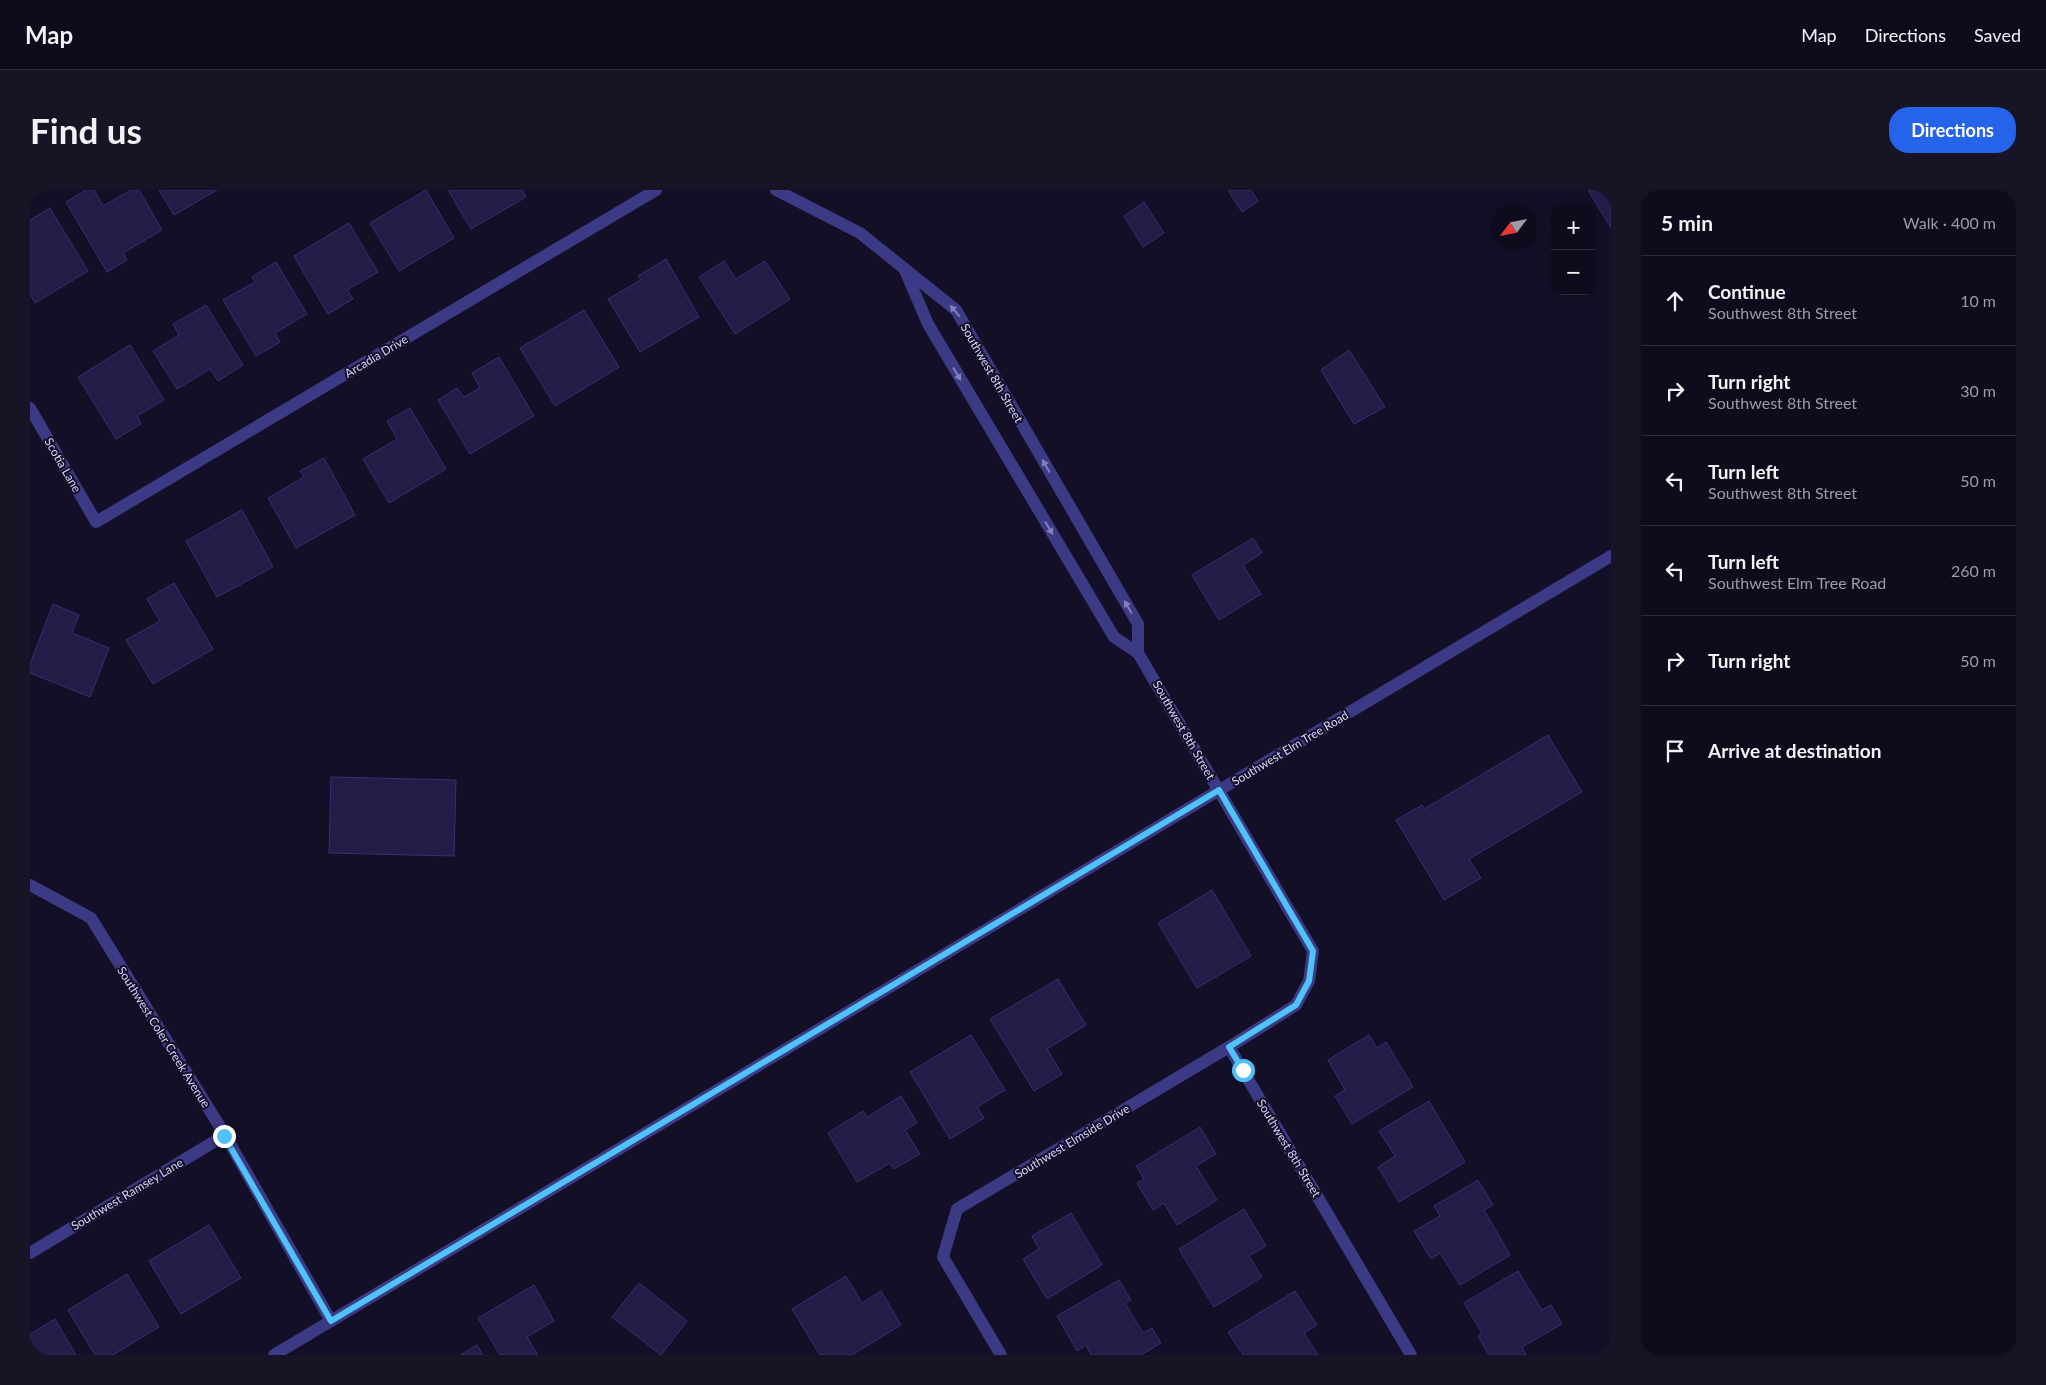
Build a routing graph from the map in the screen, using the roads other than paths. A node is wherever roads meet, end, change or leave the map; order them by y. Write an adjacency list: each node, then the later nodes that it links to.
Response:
1 (656, 190): 5 (street, Arcadia Drive)
2 (776, 190): 3 (street, Southwest 8th Street)
3 (904, 268): 7 (street, Southwest 8th Street, one-way to 7); 7 (street, Southwest 8th Street, one-way to 3)
4 (30, 408): 5 (street, Scotia Lane)
5 (96, 522)
6 (1611, 556): 8 (street, Southwest Elm Tree Road)
7 (1138, 653): 8 (street, Southwest 8th Street)
8 (1219, 790): 10 (street, Southwest 8th Street); 13 (street, Southwest Elm Tree Road)
9 (30, 885): 11 (street, Southwest Coler Creek Avenue)
10 (1229, 1047): 15 (street, Southwest Elmside Drive); 16 (street, Southwest 8th Street)
11 (224, 1136): 12 (street, Southwest Ramsey Lane); 13 (street, Southwest Coler Creek Avenue)
12 (30, 1253)
13 (331, 1321): 14 (street, Southwest Elm Tree Road)
14 (274, 1355)
15 (1001, 1355)
16 (1411, 1355)

